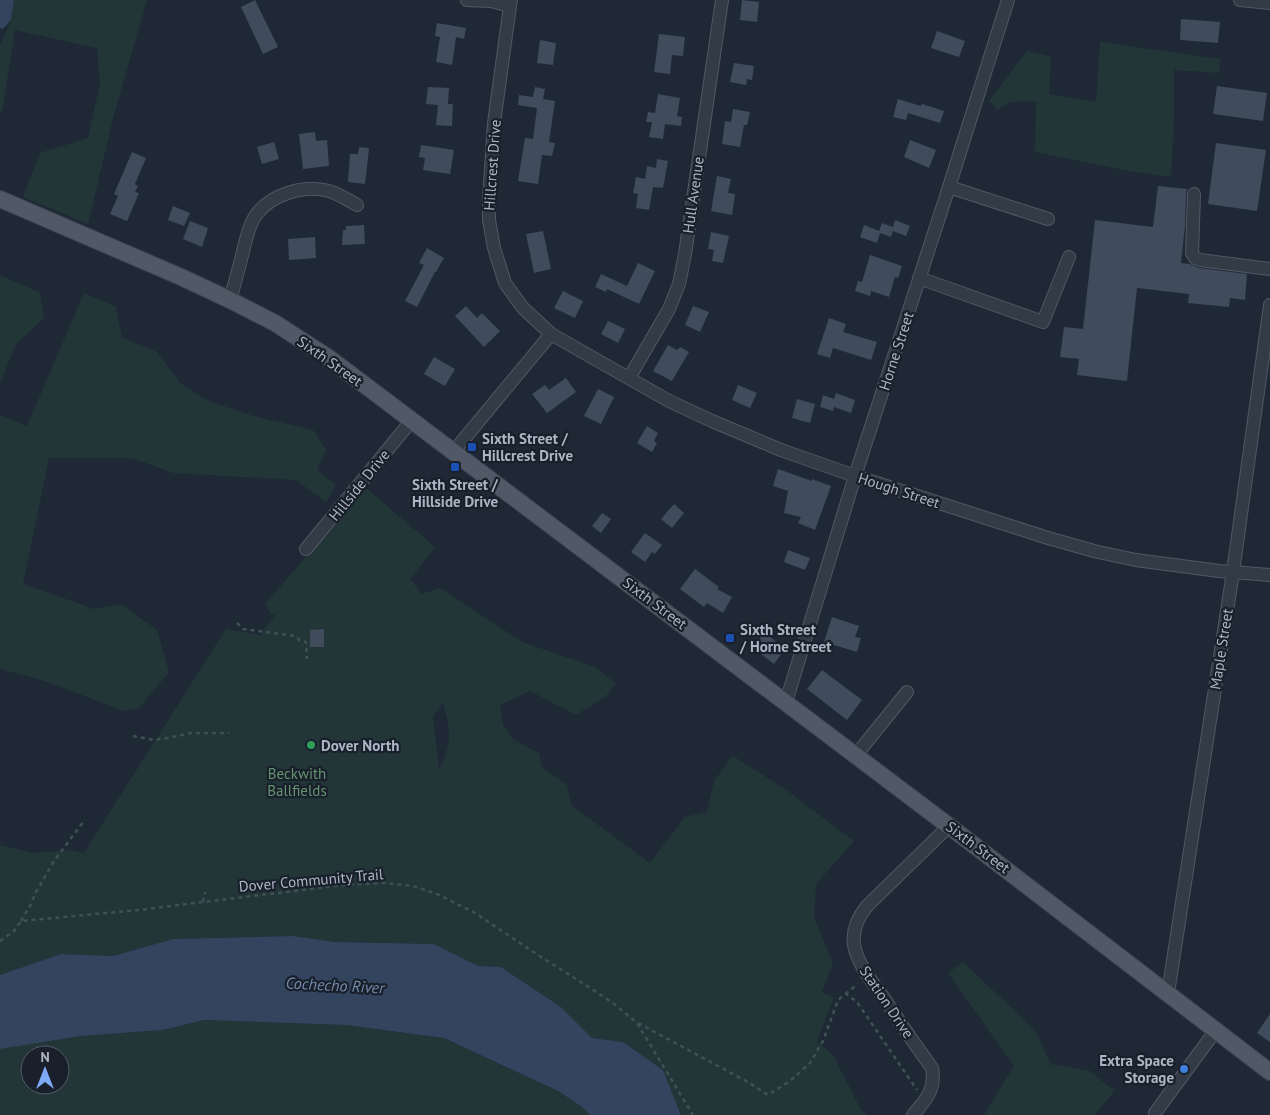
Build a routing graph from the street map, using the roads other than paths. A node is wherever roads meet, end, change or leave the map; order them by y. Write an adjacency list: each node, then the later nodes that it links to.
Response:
1 (467, 0): 5 (street, Hillcrest Drive)
2 (722, 0): 18 (street, Hull Avenue)
3 (1008, 0): 7 (street, Horne Street)
4 (1240, 0): 6 (street)
5 (510, 3): 17 (street, Hillcrest Drive)
6 (1270, 3)
7 (949, 187): 11 (street); 14 (street, Horne Street)
8 (1194, 194): 13 (street)
9 (0, 199): 15 (main road, Sixth Street)
10 (357, 205): 15 (street)
11 (1048, 218)
12 (1069, 257): 14 (street)
13 (1270, 269)
14 (919, 278): 21 (street, Horne Street)
15 (230, 300): 19 (main road, Sixth Street)
16 (1270, 305): 23 (street, Maple Street)
17 (550, 334): 18 (street, Hough Street); 20 (street)
18 (629, 378): 21 (street, Hough Street)
19 (412, 420): 20 (main road, Sixth Street); 22 (street, Hillside Drive)
20 (454, 451): 26 (main road, Sixth Street)
21 (855, 476): 23 (street, Hough Street); 26 (street, Horne Street)
22 (306, 549)
23 (1233, 572): 24 (street, Hough Street); 29 (street, Maple Street)
24 (1270, 575)
25 (907, 692): 27 (street)
26 (786, 702): 27 (main road, Sixth Street)
27 (856, 755): 28 (main road, Sixth Street)
28 (949, 826): 29 (main road, Sixth Street); 33 (street, Station Drive)
29 (1168, 993): 30 (main road, Sixth Street)
30 (1216, 1030): 31 (main road, Sixth Street); 32 (street)
31 (1270, 1072)
32 (1155, 1113)
33 (913, 1115)

